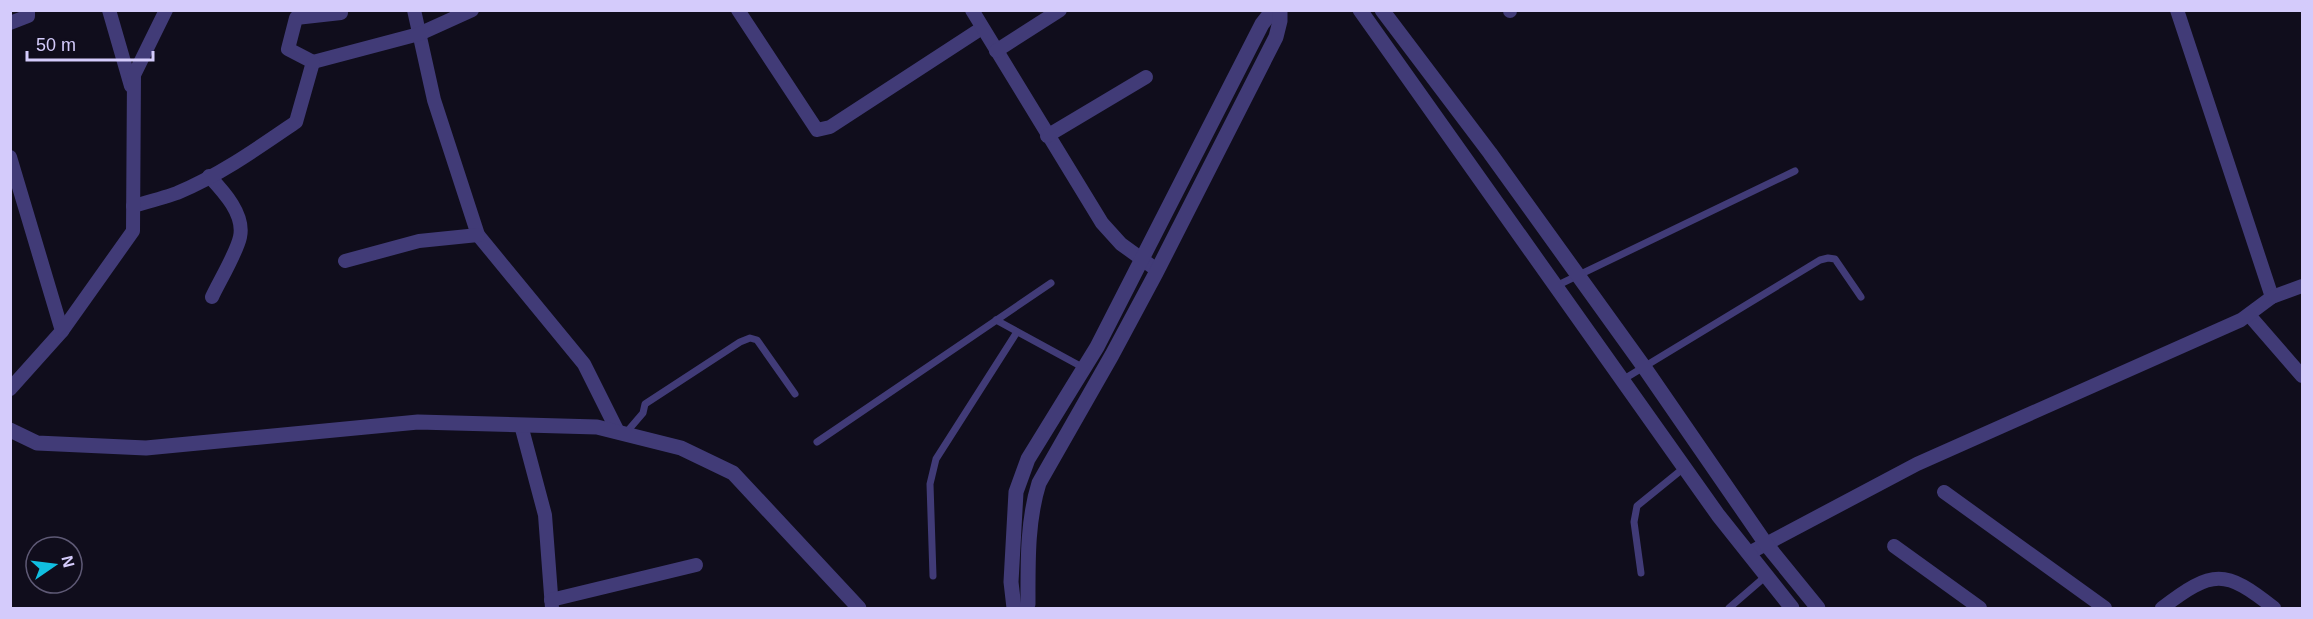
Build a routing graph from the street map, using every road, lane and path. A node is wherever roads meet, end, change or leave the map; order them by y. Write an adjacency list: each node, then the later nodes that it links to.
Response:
1 (28, 10): 15 (street)
2 (110, 10): 21 (street)
3 (166, 10): 21 (street)
4 (340, 10): 19 (street)
5 (414, 10): 17 (street)
6 (472, 10): 17 (street)
7 (738, 10): 16 (street)
8 (972, 10): 16 (street)
9 (1060, 10): 18 (street)
10 (1273, 10): 29 (street)
11 (1280, 10): 30 (street)
12 (1360, 10): 33 (street)
13 (1382, 10): 31 (street)
14 (2177, 10): 37 (street)
15 (10, 23)
16 (982, 28): 18 (street)
17 (419, 34): 19 (street); 27 (street)
18 (996, 51): 22 (street)
19 (313, 62): 25 (street)
20 (1146, 77): 22 (street)
21 (134, 95): 26 (street)
22 (1047, 136): 29 (street)
23 (10, 157): 40 (street)
24 (1795, 171): 31 (lane)
25 (209, 176): 26 (street); 35 (street)
26 (133, 206): 40 (street)
27 (478, 235): 28 (street); 50 (street)
28 (345, 261)
29 (1142, 261): 30 (street); 43 (street)
30 (1157, 270): 64 (street)
31 (1577, 276): 33 (lane); 42 (street)
32 (1051, 283): 39 (lane)
33 (1556, 286): 45 (street)
34 (2302, 286): 37 (street)
35 (212, 297)
36 (1861, 297): 42 (lane)
37 (2272, 297): 38 (street)
38 (2248, 315): 44 (street); 54 (street)
39 (996, 320): 41 (lane); 51 (lane)
40 (62, 331): 46 (street)
41 (1017, 332): 43 (lane); 59 (lane)
42 (1644, 367): 45 (lane); 54 (street)
43 (1084, 368): 63 (street)
44 (2302, 376)
45 (1624, 379): 52 (street)
46 (10, 389)
47 (795, 394): 50 (lane)
48 (521, 425): 49 (street); 50 (street); 61 (street)
49 (10, 430)
50 (621, 433): 62 (street)
51 (816, 442)
52 (1685, 467): 56 (street); 58 (lane)
53 (1944, 492): 69 (street)
54 (1766, 544): 56 (street); 67 (street)
55 (1894, 546): 68 (street)
56 (1749, 553): 60 (street)
57 (696, 565): 61 (street)
58 (1641, 573)
59 (933, 576)
60 (1766, 576): 65 (lane); 66 (street)
61 (551, 604)
62 (859, 609)
63 (1014, 609)
64 (1026, 609)
65 (1729, 609)
66 (1792, 609)
67 (1818, 609)
68 (1980, 609)
69 (2105, 609)
70 (2162, 609): 71 (street)
71 (2274, 609)

